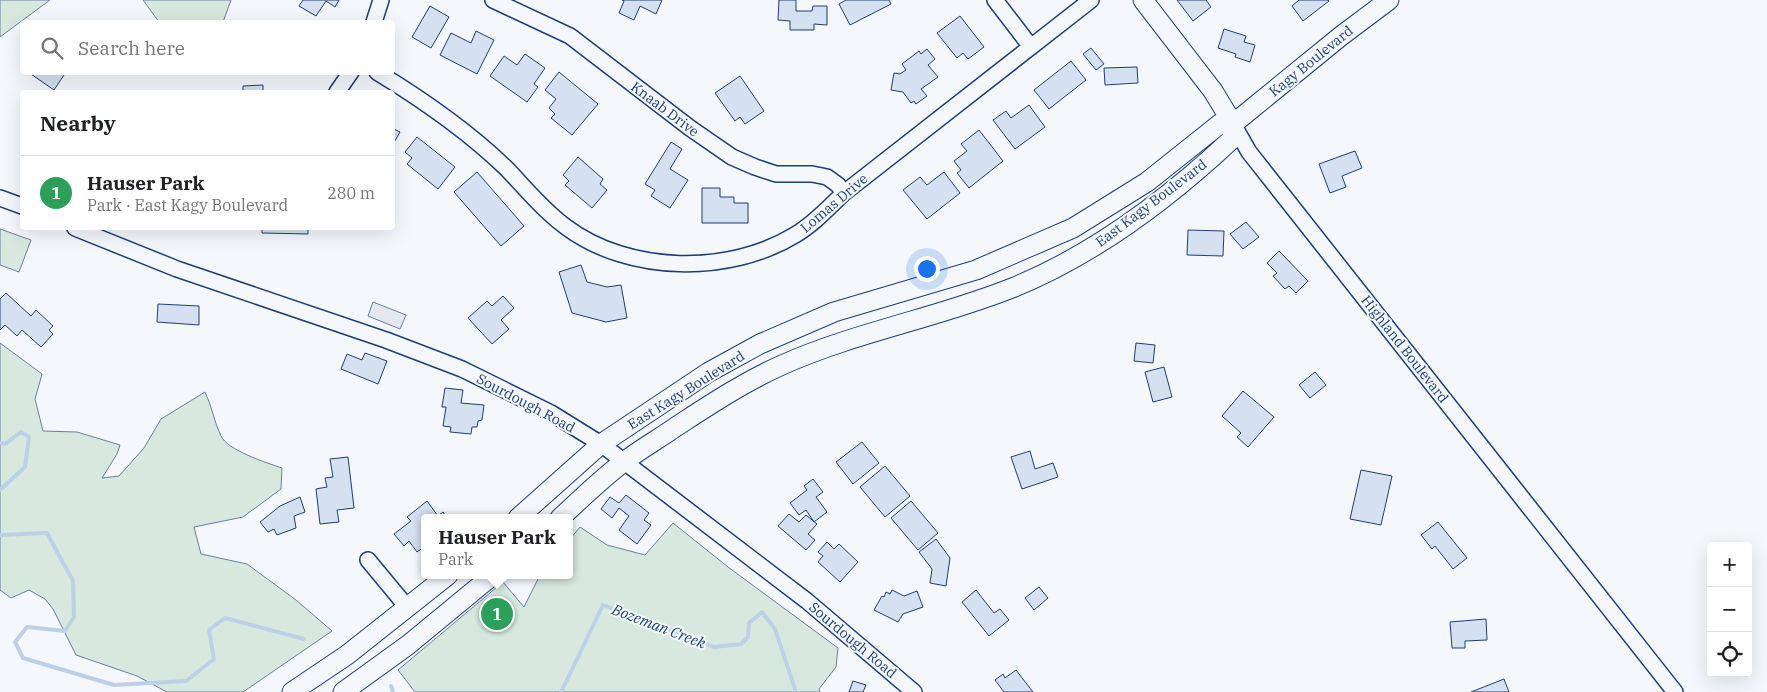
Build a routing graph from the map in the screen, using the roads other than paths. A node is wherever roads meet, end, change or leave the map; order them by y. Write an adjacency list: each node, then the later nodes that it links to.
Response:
1 (381, 0): 7 (street)
2 (493, 0): 13 (street, Knaab Drive)
3 (995, 0): 8 (street)
4 (1091, 0): 8 (street, Lomas Drive)
5 (1144, 0): 12 (main road, Highland Boulevard)
6 (1390, 0): 12 (main road, Kagy Boulevard)
7 (375, 20)
8 (1031, 47): 13 (street, Lomas Drive)
9 (349, 75): 11 (street)
10 (382, 75): 13 (street, Lomas Drive)
11 (338, 90)
12 (1233, 124): 17 (main road, East Kagy Boulevard); 18 (main road, East Kagy Boulevard); 28 (street, Highland Boulevard)
13 (844, 193)
14 (0, 198): 15 (street)
15 (20, 205)
16 (80, 230): 17 (street, Sourdough Road)
17 (601, 444): 18 (street, Sourdough Road); 19 (main road, East Kagy Boulevard)
18 (624, 462): 20 (main road, East Kagy Boulevard); 27 (street, Sourdough Road)
19 (522, 514)
20 (565, 514)
21 (368, 560): 24 (street)
22 (443, 579): 24 (main road)
23 (487, 579): 26 (main road)
24 (407, 607): 25 (main road)
25 (292, 692)
26 (343, 692)
27 (914, 692)
28 (1675, 692)

